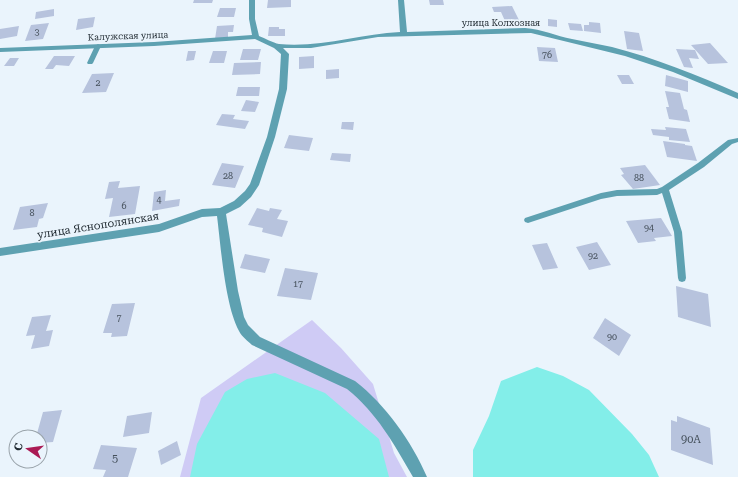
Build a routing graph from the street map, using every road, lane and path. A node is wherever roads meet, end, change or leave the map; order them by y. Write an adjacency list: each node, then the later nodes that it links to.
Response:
1 (252, 0): 4 (street)
2 (401, 0): 3 (street)
3 (404, 33): 6 (street, улица Колхозная); 9 (street, улица Колхозная)
4 (256, 37): 5 (street, Калужская улица); 6 (street)
5 (98, 46): 7 (street, Калужская улица); 8 (lane)
6 (277, 46): 12 (street)
7 (0, 50)
8 (90, 63)
9 (738, 96)
10 (738, 140): 11 (lane)
11 (665, 189): 13 (lane); 15 (lane)
12 (221, 212): 14 (street, улица Яснополянская); 16 (street)
13 (528, 220)
14 (0, 252)
15 (682, 278)
16 (420, 477)

